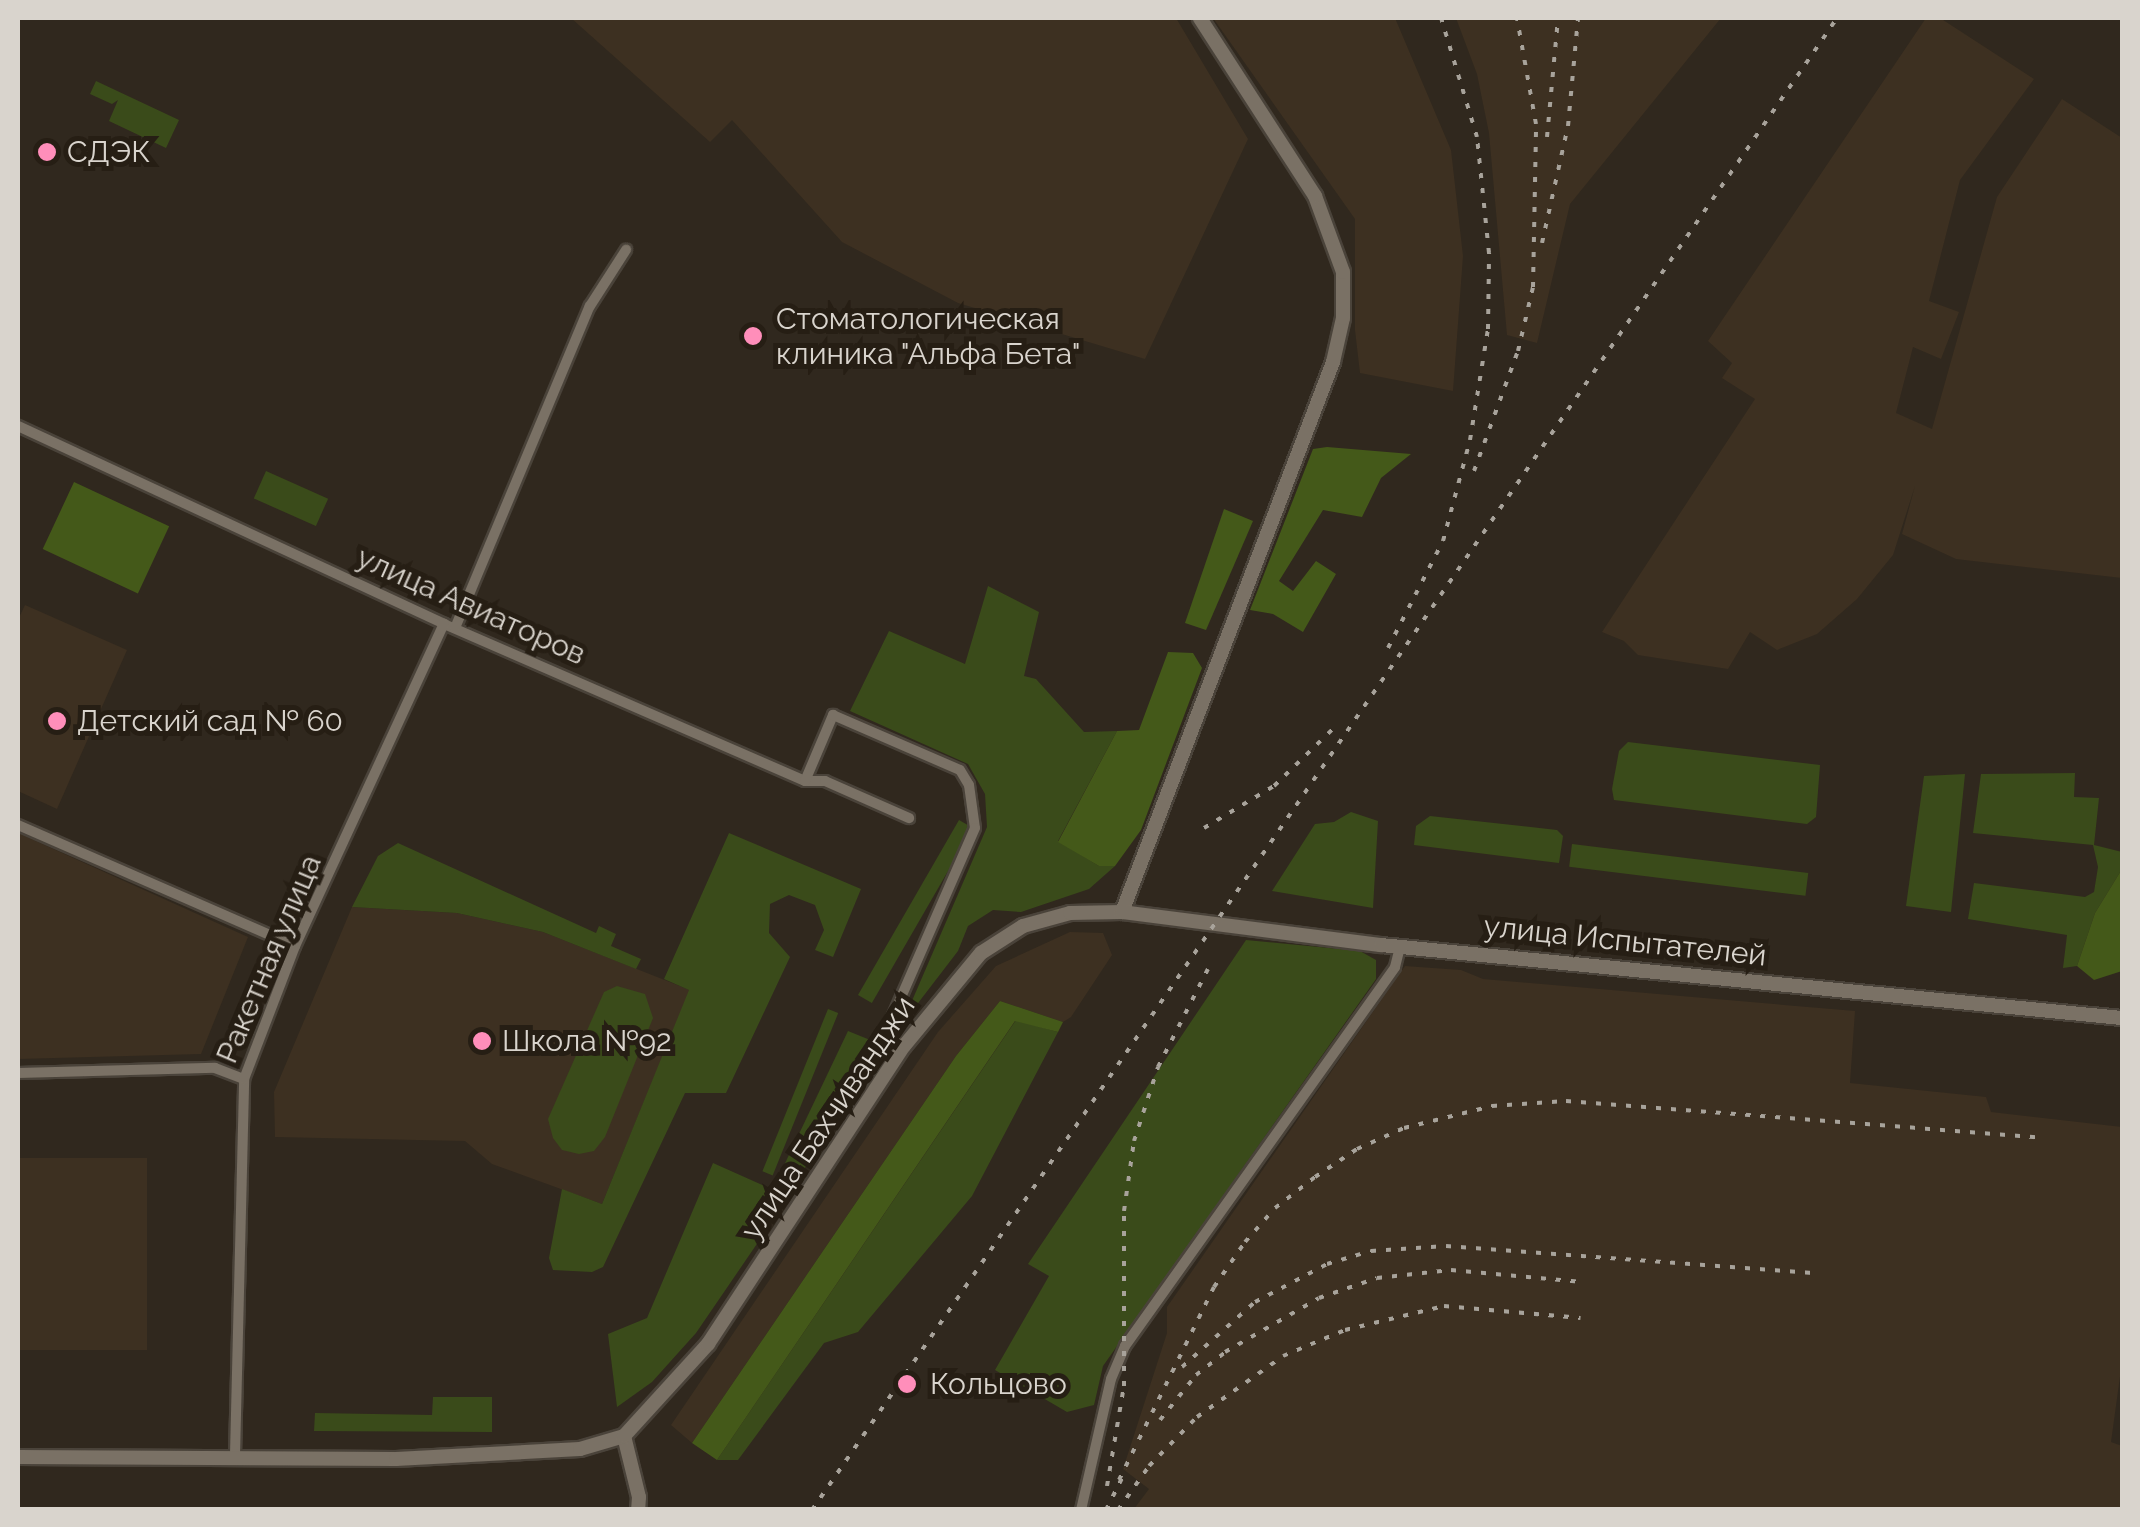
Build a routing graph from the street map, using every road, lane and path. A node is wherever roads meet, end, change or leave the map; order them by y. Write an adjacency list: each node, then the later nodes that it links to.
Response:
1 (1200, 18): 8 (main road)
2 (626, 250): 4 (street, Ракетная улица)
3 (18, 426): 4 (street, улица Авиаторов)
4 (449, 626): 5 (street, улица Авиаторов); 9 (street, Ракетная улица)
5 (805, 781): 6 (street, улица Авиаторов); 12 (street)
6 (909, 818)
7 (18, 825): 9 (street)
8 (1122, 912): 10 (main road, улица Испытателей); 12 (main road, улица Бахчиванджи)
9 (295, 946): 14 (street, Ракетная улица)
10 (1400, 947): 11 (main road, улица Испытателей); 19 (street)
11 (2122, 1018)
12 (904, 1046): 15 (main road, улица Бахчиванджи)
13 (18, 1073): 14 (street)
14 (244, 1079): 16 (street, Ракетная улица)
15 (624, 1436): 16 (main road); 18 (main road)
16 (235, 1456): 17 (main road)
17 (18, 1457)
18 (638, 1510)
19 (1081, 1510)

